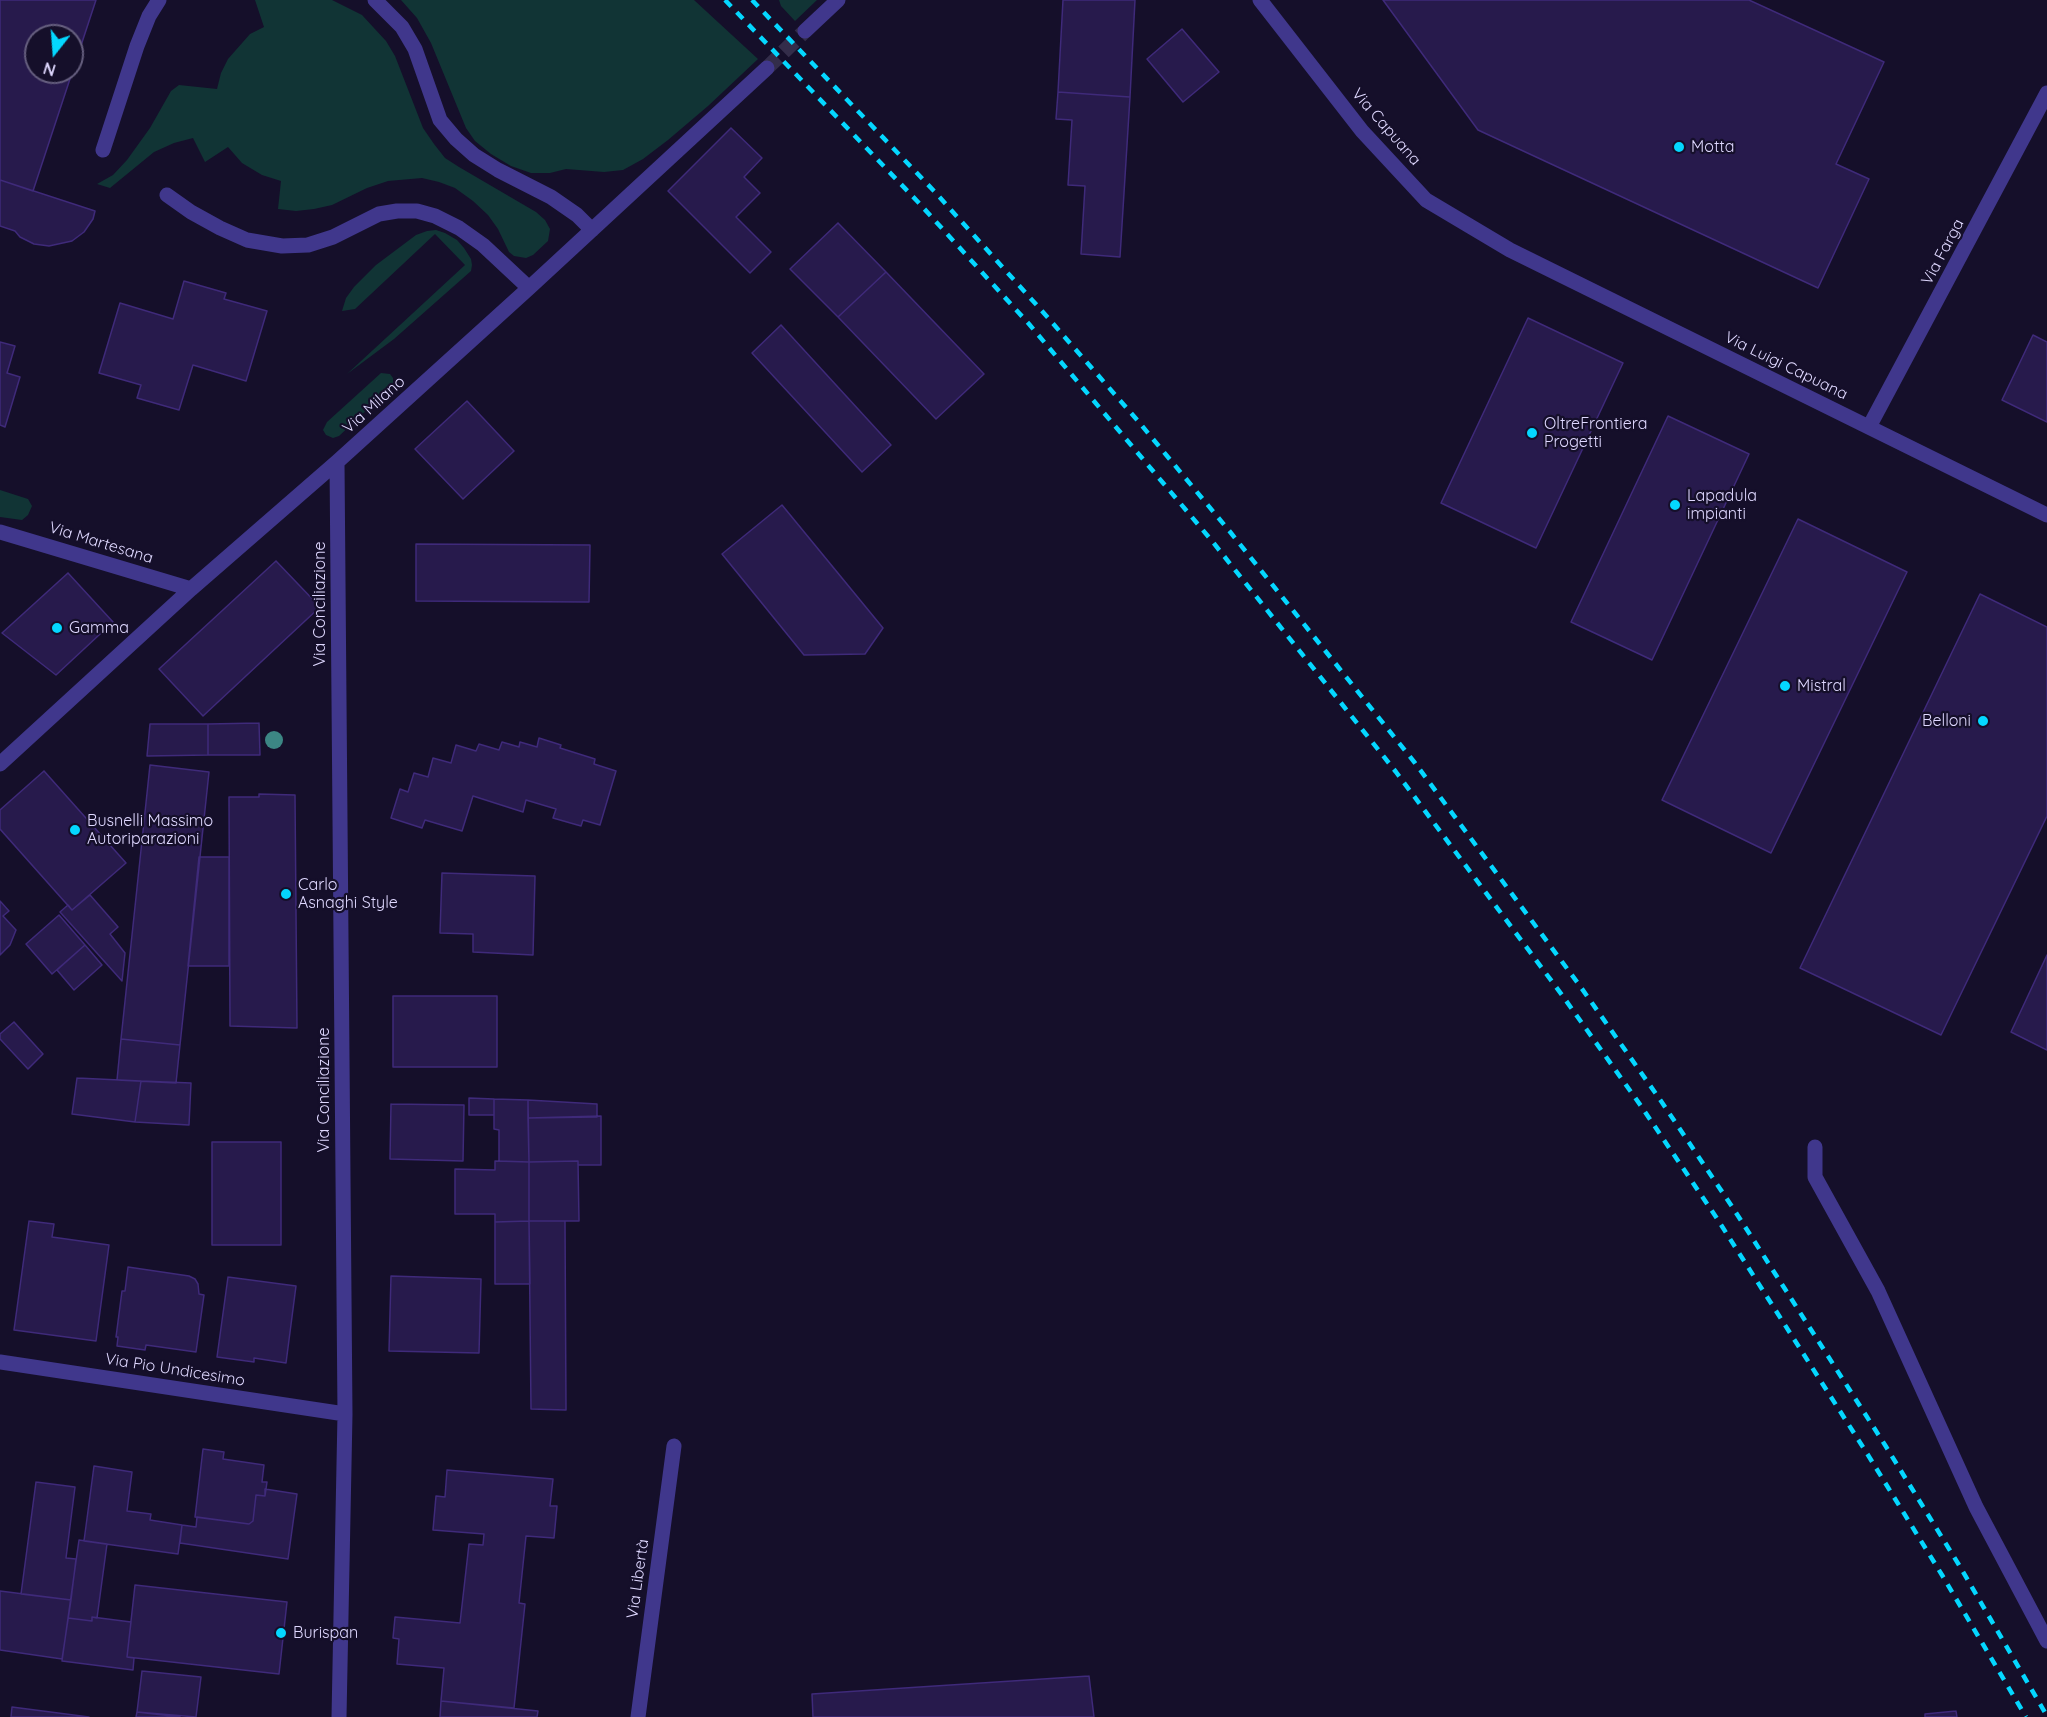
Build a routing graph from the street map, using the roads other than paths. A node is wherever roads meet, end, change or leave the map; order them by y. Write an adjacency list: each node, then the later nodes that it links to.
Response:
1 (159, 0): 8 (street)
2 (375, 0): 10 (street)
3 (838, 0): 5 (street)
4 (1260, 0): 11 (street, Via Capuana)
5 (805, 31)
6 (768, 68): 10 (street, Via Milano)
7 (2047, 93): 13 (street, Via Farga)
8 (103, 150)
9 (167, 195): 12 (street)
10 (592, 230): 12 (street, Via Milano)
11 (1510, 250): 13 (street, Via Luigi Capuana)
12 (529, 288): 14 (street, Via Milano)
13 (1869, 428): 15 (street, Via Luigi Capuana)
14 (337, 462): 17 (street, Via Milano); 21 (street, Via Conciliazione)
15 (2047, 515)
16 (0, 532): 17 (street, Via Martesana)
17 (191, 589): 18 (street, Via Milano)
18 (0, 764)
19 (1815, 1147): 23 (street)
20 (0, 1362): 21 (street, Via Pio Undicesimo)
21 (345, 1414): 24 (street, Via Conciliazione)
22 (674, 1446): 25 (street, Via Libertà)
23 (2047, 1641)
24 (339, 1717)
25 (638, 1717)

